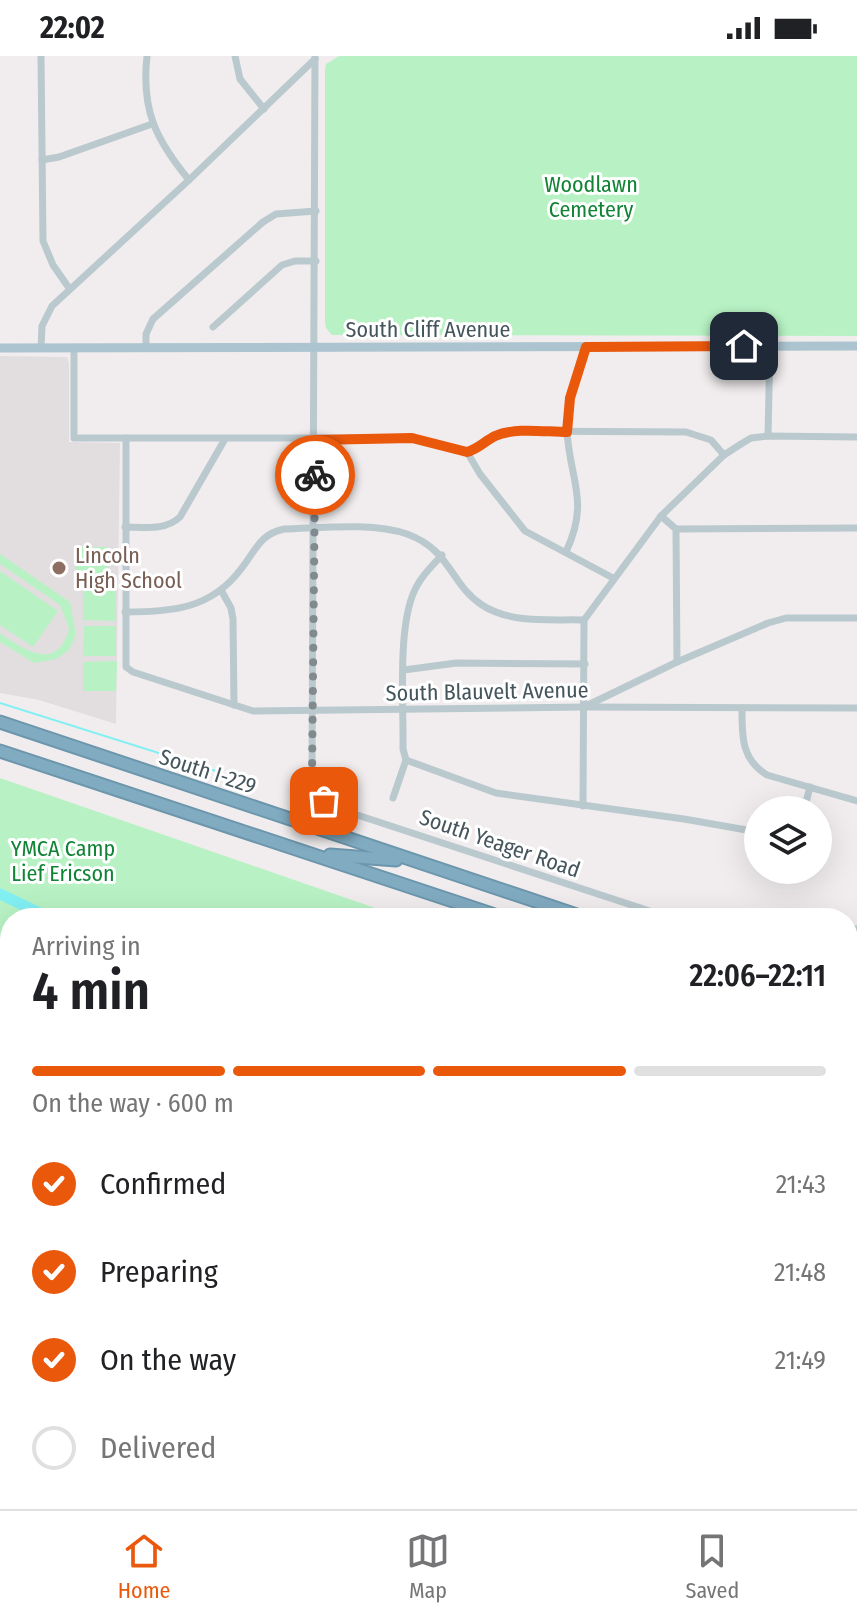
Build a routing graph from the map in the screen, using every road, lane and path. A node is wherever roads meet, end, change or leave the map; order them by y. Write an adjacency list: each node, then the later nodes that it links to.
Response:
1 (41, 56): 7 (street)
2 (147, 56): 6 (street)
3 (235, 56): 5 (street)
4 (317, 57): 5 (street); 9 (street)
5 (264, 109): 8 (street)
6 (152, 124): 7 (street); 8 (street)
7 (42, 160): 11 (street)
8 (189, 180): 11 (street)
9 (316, 211): 10 (street); 20 (street)
10 (316, 261): 12 (street); 15 (street)
11 (69, 288): 18 (street)
12 (213, 327)
13 (770, 346): 14 (main road, South Cliff Avenue); 16 (main road, South Cliff Avenue); 22 (street)
14 (857, 346)
15 (315, 347): 16 (main road, South Cliff Avenue); 20 (main road, South Cliff Avenue); 26 (street)
16 (586, 347): 21 (street)
17 (0, 348): 18 (main road, South Cliff Avenue)
18 (41, 348): 19 (main road, South Cliff Avenue)
19 (74, 348): 20 (main road, South Cliff Avenue); 24 (street)
20 (146, 348)
21 (567, 432): 27 (street); 28 (street); 34 (street)
22 (768, 436): 23 (street); 28 (street)
23 (857, 437)
24 (126, 438): 25 (street); 30 (street)
25 (225, 439): 26 (street); 30 (street)
26 (315, 440): 27 (street); 31 (street)
27 (467, 452): 34 (street)
28 (724, 455): 29 (street)
29 (661, 516): 33 (street); 36 (street)
30 (125, 527): 38 (street)
31 (314, 528): 35 (street); 37 (street); 48 (street)
32 (857, 528): 33 (street)
33 (676, 529): 41 (street)
34 (566, 552): 36 (street)
35 (442, 555): 40 (street); 43 (street)
36 (613, 578): 40 (street)
37 (221, 590): 38 (street); 44 (street)
38 (125, 612): 44 (street, South Blauvelt Avenue)
39 (857, 618): 41 (street)
40 (584, 620): 42 (street)
41 (677, 662): 45 (street)
42 (585, 664): 43 (street); 45 (street)
43 (404, 670): 49 (street)
44 (234, 705): 48 (street, South Blauvelt Avenue)
45 (585, 707): 46 (street, South Blauvelt Avenue); 49 (street, South Blauvelt Avenue); 57 (street)
46 (742, 708): 47 (street, South Blauvelt Avenue); 53 (street)
47 (857, 708)
48 (313, 710): 49 (street, South Blauvelt Avenue); 63 (street, South Yeager Road)
49 (404, 710): 52 (street)
50 (0, 722): 60 (highway, South I-229)
51 (0, 751): 59 (highway, South I-229)
52 (406, 760): 55 (street); 57 (street)
53 (810, 787): 54 (street); 56 (street)
54 (808, 796)
55 (393, 798)
56 (857, 801)
57 (583, 806): 58 (street)
58 (744, 830)
59 (311, 854): 60 (highway); 61 (highway, South I-229)
60 (413, 861): 62 (highway, South I-229)
61 (473, 908)
62 (556, 908)
63 (641, 908)

